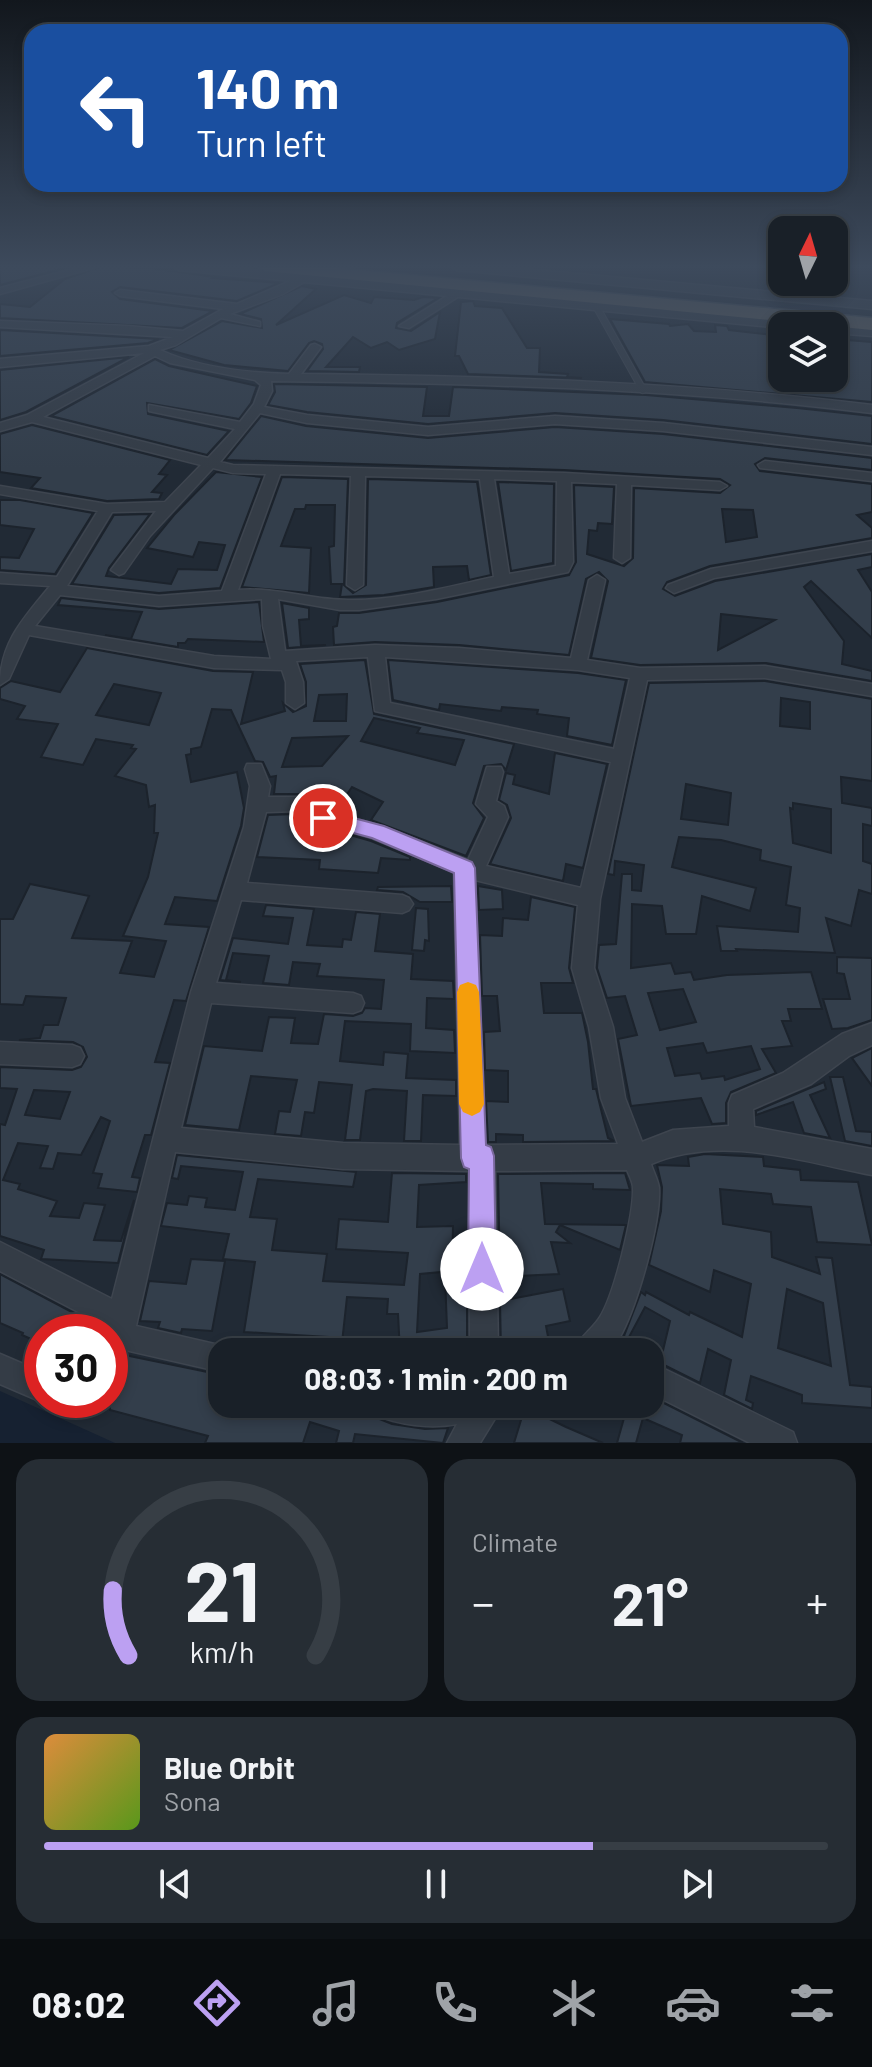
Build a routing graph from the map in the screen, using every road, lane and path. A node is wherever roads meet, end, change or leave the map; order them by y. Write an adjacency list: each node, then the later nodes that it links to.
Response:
1 (165, 333): 4 (street)
2 (191, 333): 4 (street)
3 (611, 333): 10 (lane)
4 (187, 336): 6 (street)
5 (315, 347): 9 (street)
6 (151, 351): 7 (street); 8 (street); 14 (street)
7 (0, 363)
8 (259, 377): 9 (street); 12 (street)
9 (291, 379): 10 (street)
10 (643, 390): 13 (street)
11 (153, 408): 16 (street)
12 (257, 409): 16 (street); 17 (street)
13 (872, 409)
14 (32, 418): 15 (street); 18 (street)
15 (0, 427)
16 (243, 427): 18 (street)
17 (872, 451)
18 (213, 464): 20 (street); 28 (street)
19 (765, 465): 24 (street)
20 (274, 471): 21 (street); 39 (street)
21 (358, 472): 22 (street); 36 (street)
22 (486, 475): 23 (street); 34 (street)
23 (564, 477): 25 (street); 34 (street)
24 (872, 477)
25 (624, 481): 26 (street); 31 (street)
26 (720, 486)
27 (0, 490): 29 (street)
28 (170, 506): 29 (street); 32 (street)
29 (107, 508): 37 (street)
30 (872, 546): 38 (street)
31 (622, 558)
32 (119, 570)
33 (0, 578): 37 (street)
34 (502, 579): 40 (street)
35 (597, 580): 44 (street)
36 (355, 585)
37 (59, 586): 39 (street); 41 (street)
38 (674, 588)
39 (229, 594): 40 (street)
40 (271, 594): 43 (street)
41 (24, 629): 43 (street); 46 (street)
42 (375, 651): 43 (street); 44 (street); 49 (street)
43 (284, 661): 48 (street)
44 (578, 664): 45 (street)
45 (640, 674): 47 (street); 49 (street)
46 (0, 679)
47 (872, 690)
48 (295, 703)
49 (621, 757): 55 (street)
50 (254, 769): 52 (street)
51 (494, 772): 53 (street)
52 (258, 805): 53 (street); 54 (street)
53 (468, 870): 55 (street); 64 (street)
54 (234, 891): 56 (street); 57 (street)
55 (589, 899): 65 (street)
56 (402, 904)
57 (202, 992): 58 (street); 63 (street)
58 (353, 1003)
59 (872, 1034): 62 (street)
60 (0, 1053): 61 (street)
61 (72, 1056)
62 (742, 1137): 65 (street); 66 (street)
63 (165, 1139): 64 (street); 69 (street)
64 (478, 1157): 65 (street); 71 (street)
65 (637, 1157): 72 (street)
66 (872, 1162)
67 (0, 1256): 68 (street)
68 (111, 1314)
69 (122, 1314)
70 (128, 1338): 73 (street)
71 (484, 1338)
72 (602, 1338)
73 (208, 1355)
74 (0, 1369): 75 (street)
75 (24, 1379)
76 (664, 1384): 79 (street)
77 (477, 1418): 78 (street)
78 (462, 1443)
79 (782, 1443)

